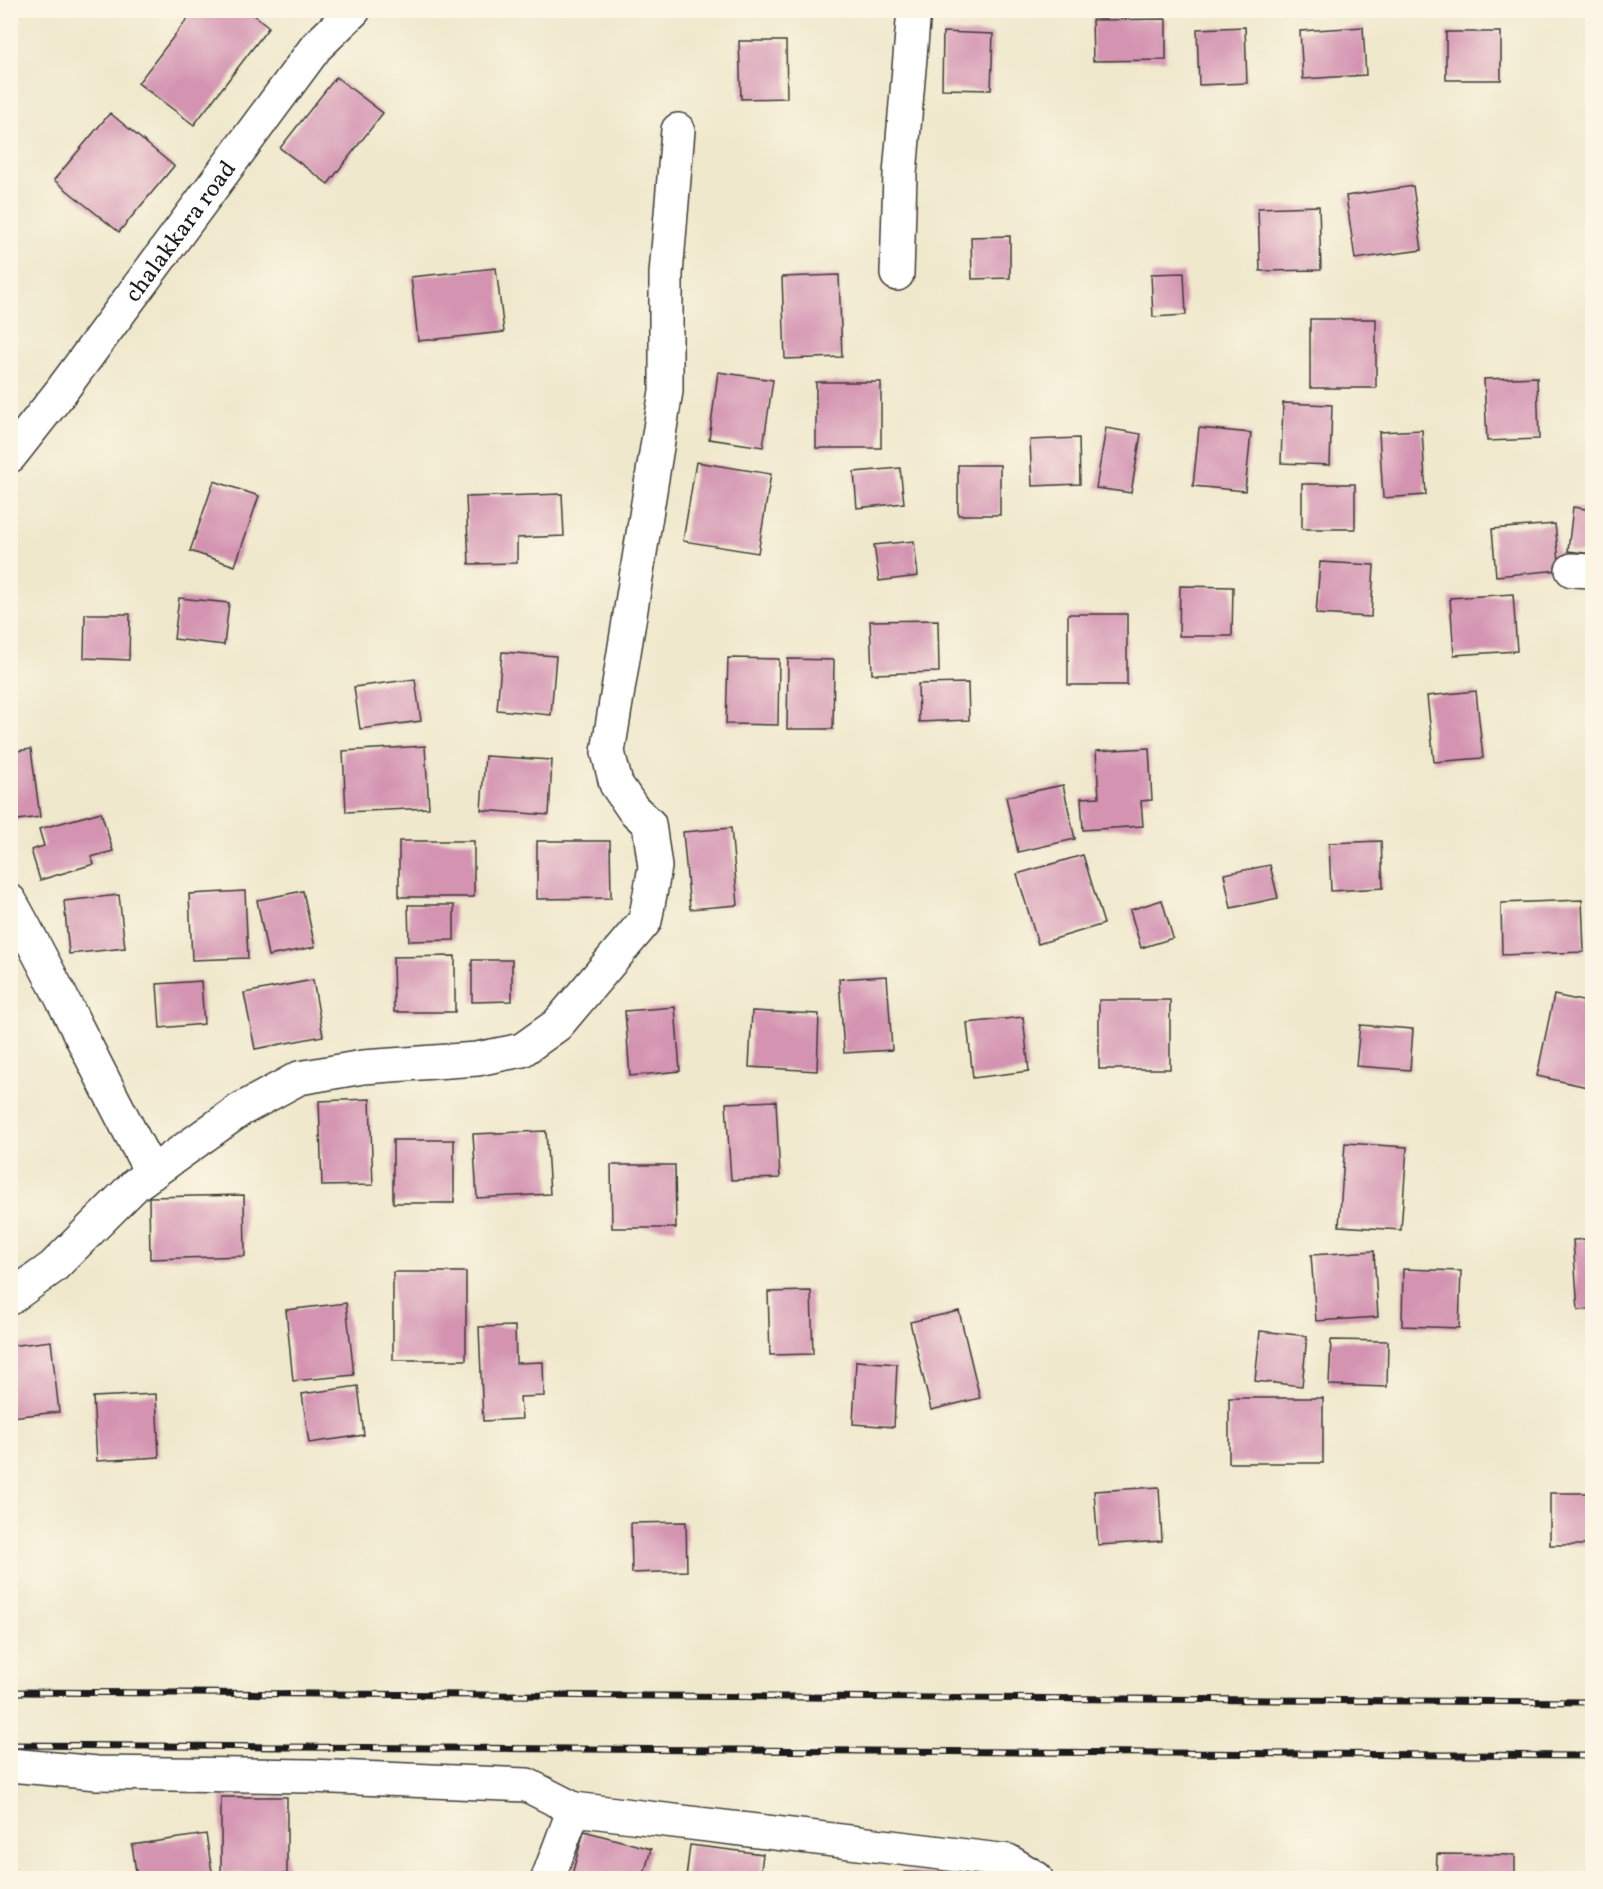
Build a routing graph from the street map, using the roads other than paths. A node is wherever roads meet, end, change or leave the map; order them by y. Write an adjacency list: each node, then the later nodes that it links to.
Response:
1 (354, 10): 5 (street, chalakkara road)
2 (914, 10): 4 (street)
3 (678, 130): 7 (street)
4 (897, 274)
5 (10, 456)
6 (10, 902): 7 (street)
7 (152, 1173): 8 (street)
8 (10, 1298)
9 (10, 1765): 10 (street)
10 (574, 1809): 11 (street); 12 (street)
11 (548, 1878)
12 (1036, 1878)

